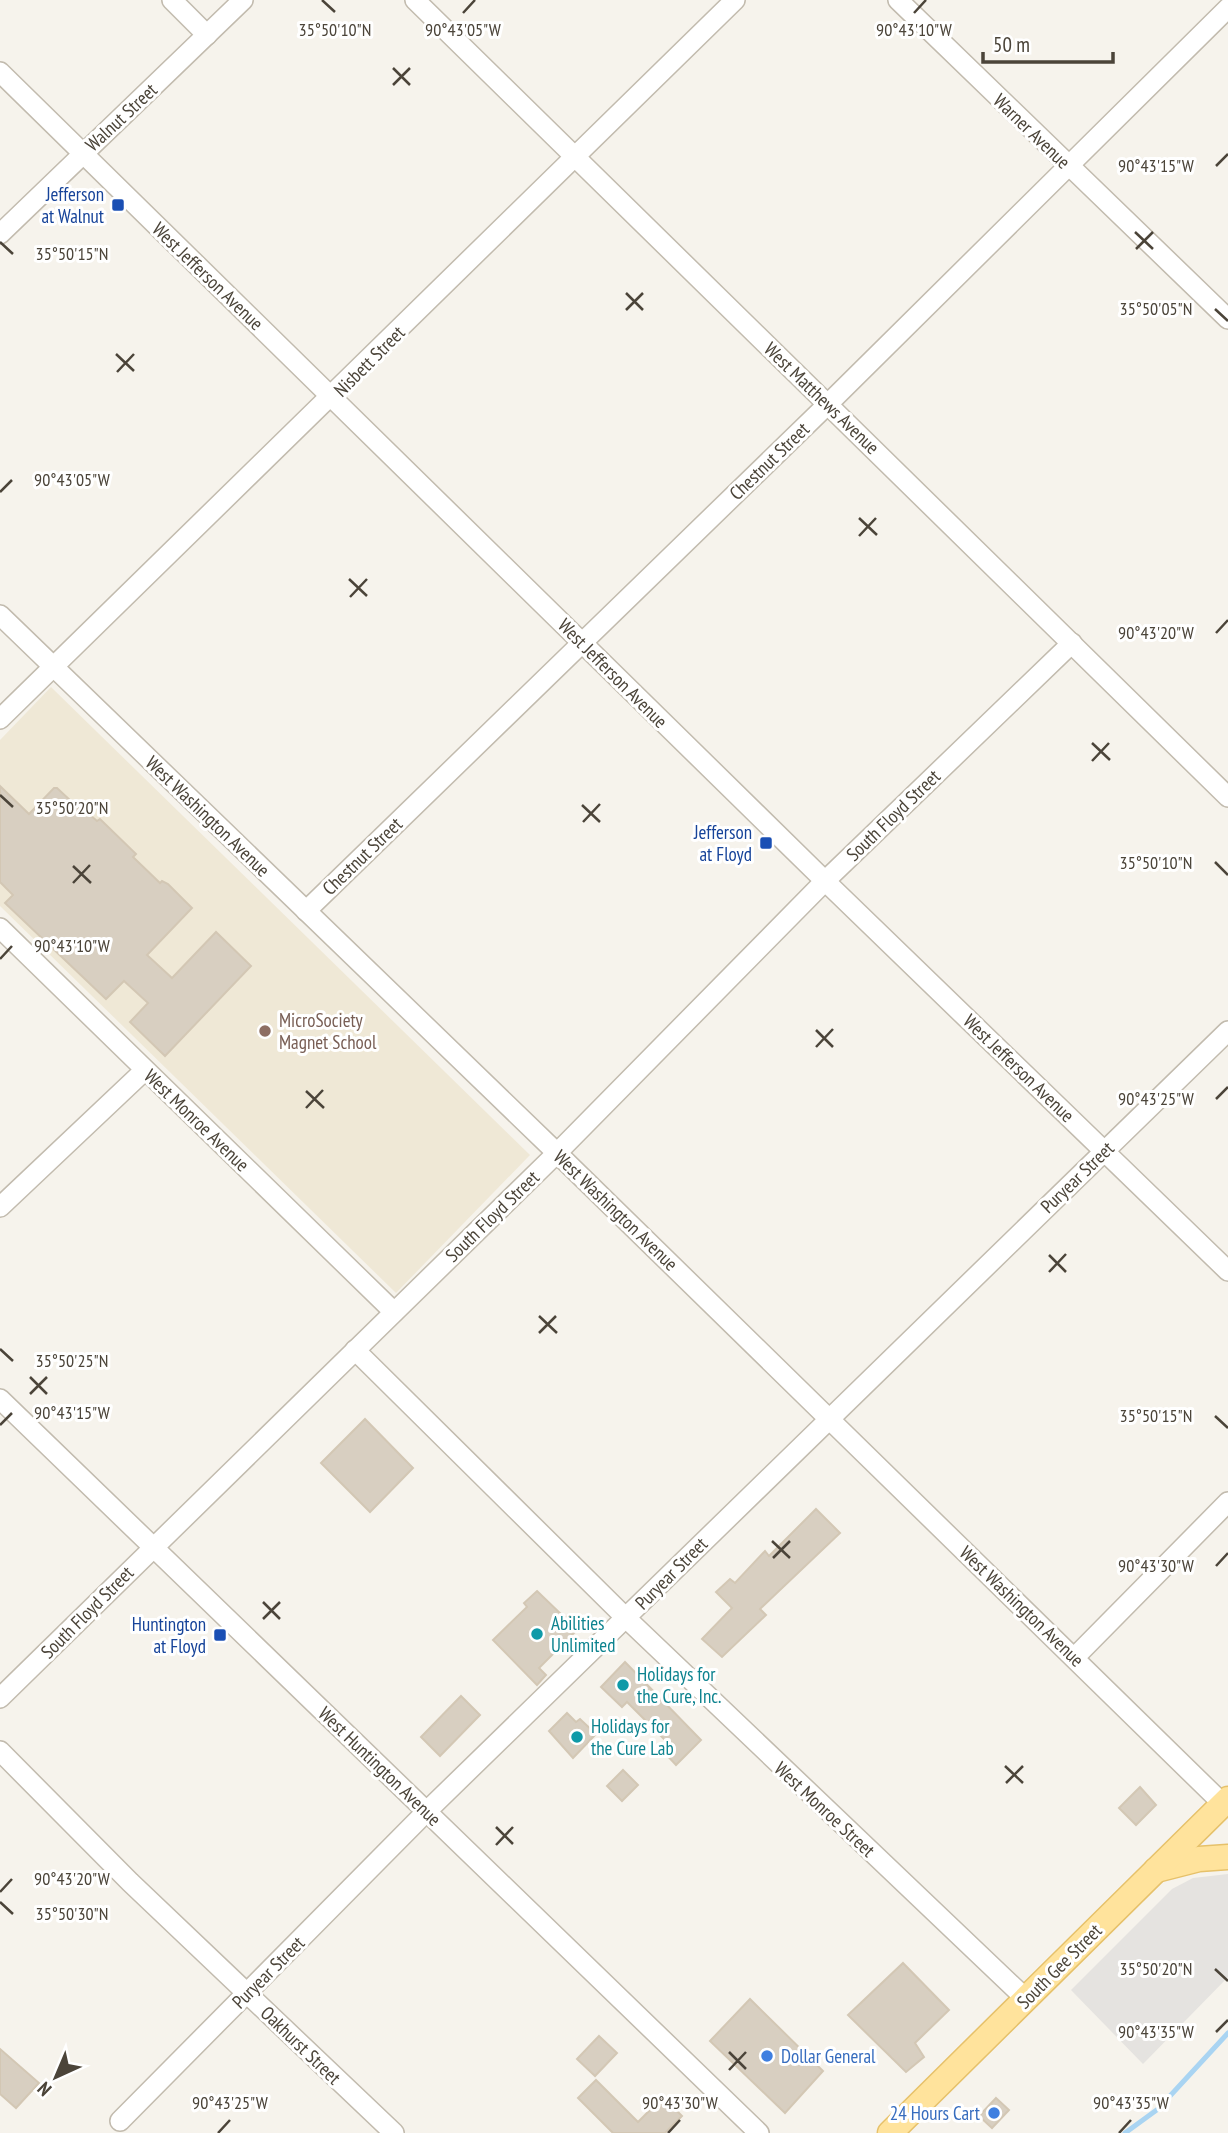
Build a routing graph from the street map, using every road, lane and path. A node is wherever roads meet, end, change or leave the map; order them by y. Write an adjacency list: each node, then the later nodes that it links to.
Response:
1 (172, 0): 7 (street)
2 (243, 0): 7 (street, Walnut Street)
3 (415, 0): 10 (street, West Matthews Avenue)
4 (735, 0): 10 (street, Nisbett Street)
5 (898, 0): 11 (street, Warner Avenue)
6 (1228, 8): 11 (street, Chestnut Street)
7 (207, 35): 9 (street, Walnut Street)
8 (0, 72): 9 (street, West Jefferson Avenue)
9 (82, 153): 12 (street, Walnut Street); 14 (street, West Jefferson Avenue)
10 (575, 156): 14 (street, Nisbett Street); 15 (street, West Matthews Avenue)
11 (1068, 166): 13 (street, Warner Avenue); 15 (street, Chestnut Street)
12 (0, 234)
13 (1228, 319)
14 (332, 397): 17 (street, West Jefferson Avenue); 19 (street, Nisbett Street)
15 (828, 404): 17 (street, Chestnut Street); 18 (street, West Matthews Avenue)
16 (0, 615): 19 (street, West Washington Avenue)
17 (583, 643): 22 (street, West Jefferson Avenue); 23 (street, Chestnut Street)
18 (1072, 643): 21 (street, West Matthews Avenue); 22 (street, South Floyd Street)
19 (53, 667): 20 (street, Nisbett Street); 23 (street, West Washington Avenue)
20 (0, 719)
21 (1228, 797)
22 (825, 881): 27 (street, West Jefferson Avenue); 28 (street, South Floyd Street)
23 (306, 911): 28 (street, West Washington Avenue)
24 (0, 928): 26 (street, West Monroe Avenue)
25 (1228, 1031): 27 (street, Puryear Street)
26 (145, 1070): 29 (street); 31 (street, West Monroe Avenue)
27 (1104, 1151): 30 (street, West Jefferson Avenue); 34 (street, Puryear Street)
28 (557, 1153): 31 (street, South Floyd Street); 34 (street, West Washington Avenue)
29 (0, 1207)
30 (1228, 1270)
31 (394, 1311): 32 (street, South Floyd Street)
32 (355, 1350): 36 (street, South Floyd Street); 37 (street)
33 (0, 1399): 36 (street, West Huntington Avenue)
34 (828, 1419): 37 (street, Puryear Street); 38 (street, West Washington Avenue)
35 (1228, 1502): 38 (street)
36 (152, 1548): 39 (street, South Floyd Street); 42 (street, West Huntington Avenue)
37 (626, 1618): 42 (street, Puryear Street); 46 (street, West Monroe Street)
38 (1075, 1657): 41 (street, West Washington Avenue)
39 (0, 1698)
40 (0, 1751): 45 (street, Oakhurst Street)
41 (1226, 1804): 44 (main road, South Gee Street)
42 (426, 1811): 45 (street, Puryear Street); 49 (street, West Huntington Avenue)
43 (1228, 1857): 44 (main road)
44 (1156, 1870): 46 (main road, South Gee Street)
45 (248, 1994): 47 (street, Puryear Street); 48 (street, Oakhurst Street)
46 (1025, 1998): 50 (main road, South Gee Street)
47 (120, 2121)
48 (394, 2133)
49 (759, 2133)
50 (890, 2133)

